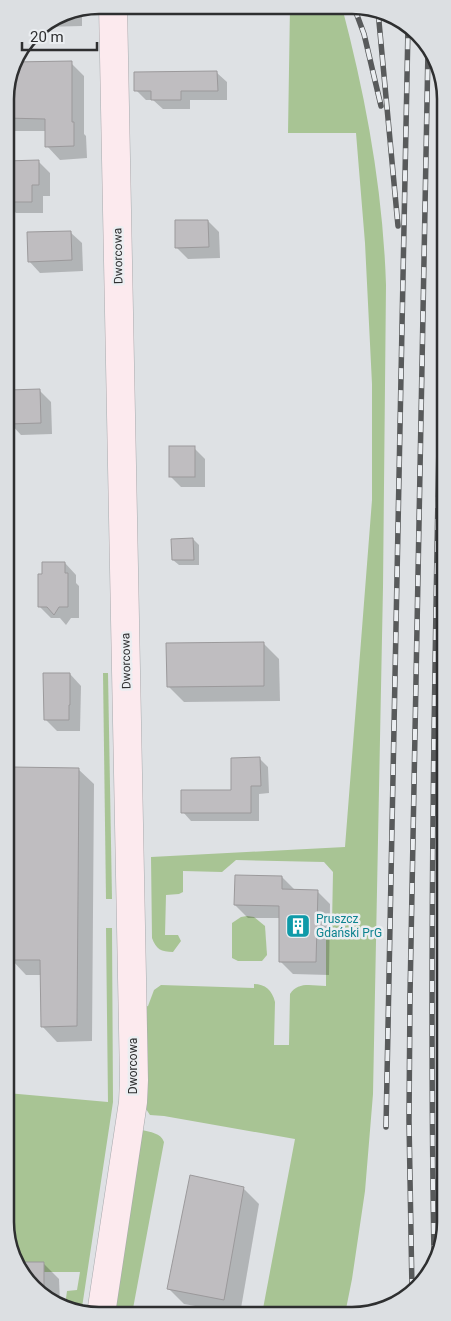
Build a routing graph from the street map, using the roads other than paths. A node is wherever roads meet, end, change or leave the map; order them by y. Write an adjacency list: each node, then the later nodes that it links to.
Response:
1 (113, 14): 2 (street, Dworcowa)
2 (102, 1307)

